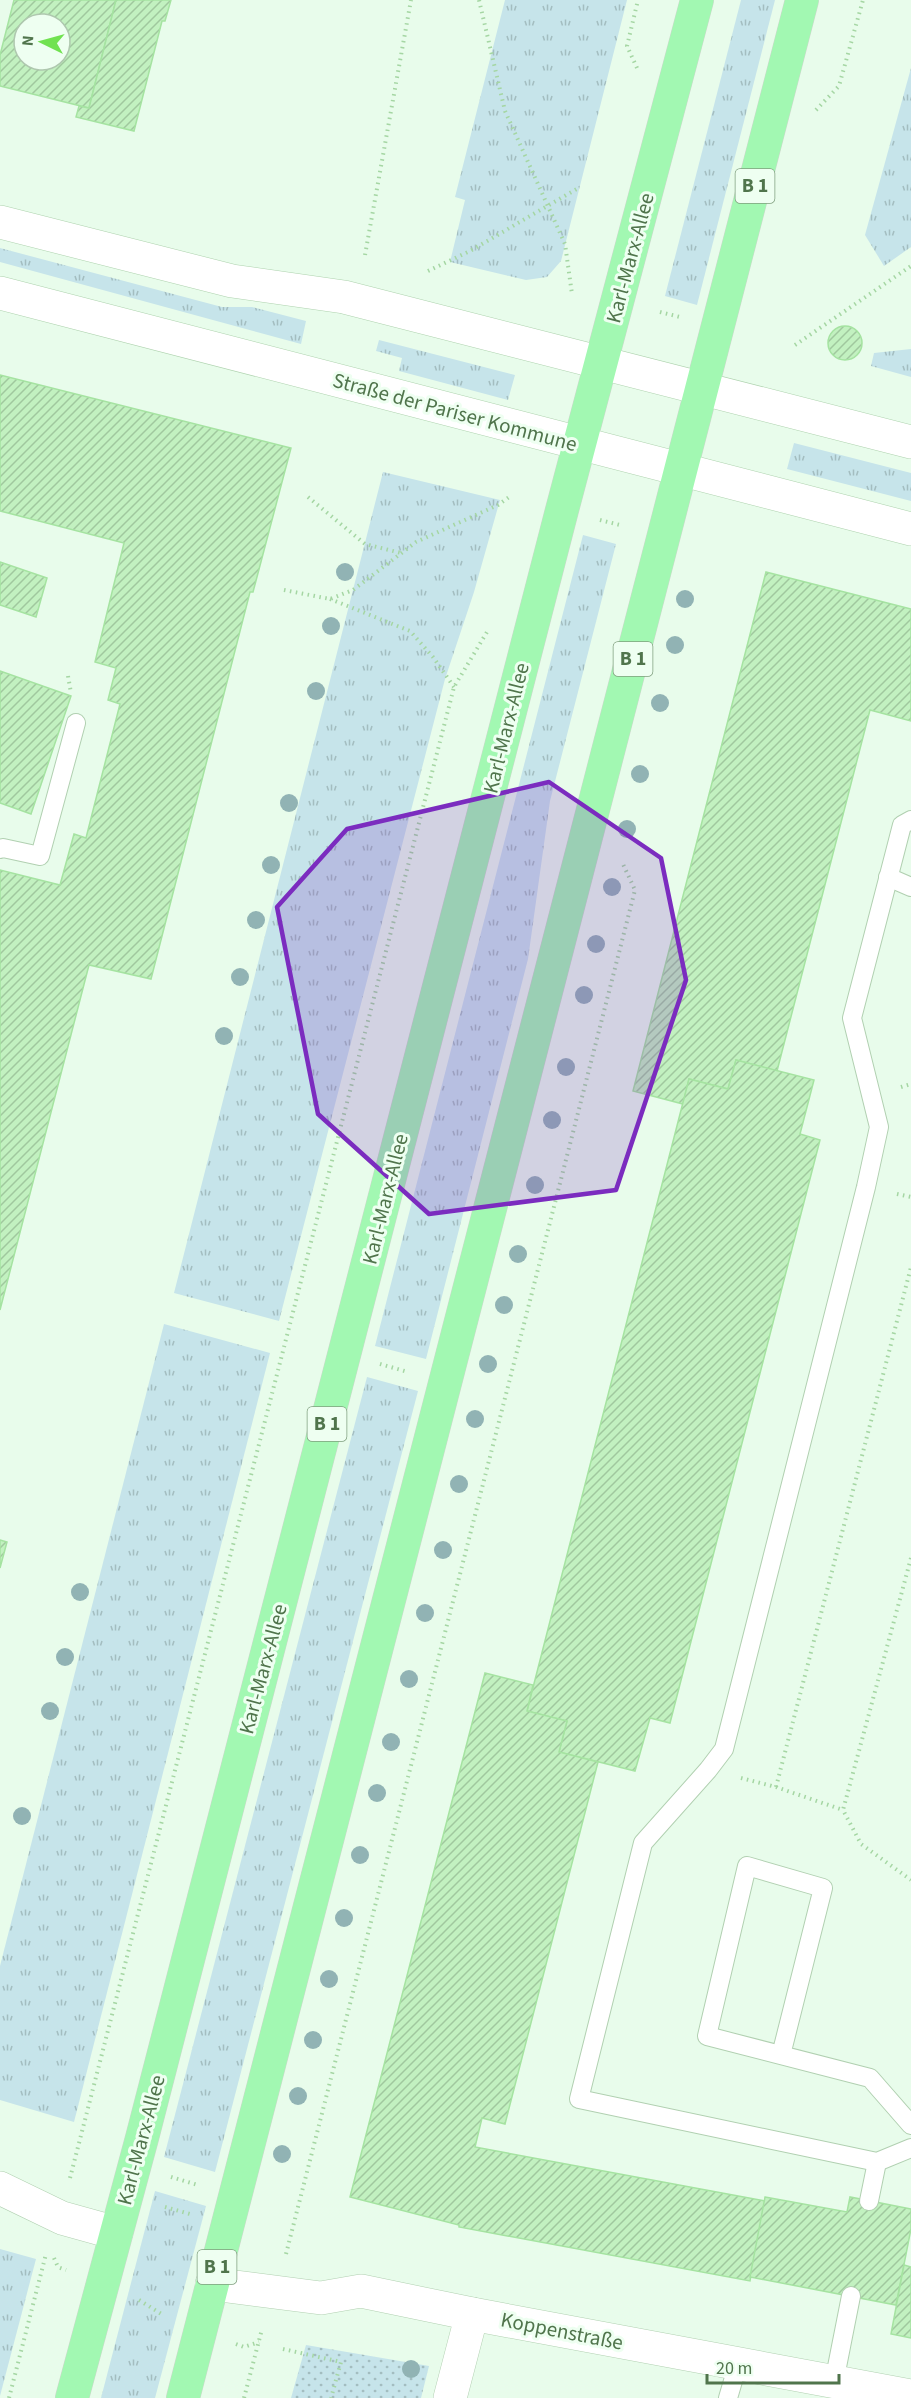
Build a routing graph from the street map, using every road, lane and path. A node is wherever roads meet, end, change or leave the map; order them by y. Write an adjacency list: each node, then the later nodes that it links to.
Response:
1 (411, 0): 12 (path)
2 (479, 0): 10 (path)
3 (638, 0): 7 (path)
4 (697, 0): 18 (main road, Karl-Marx-Allee / B 1)
5 (802, 0): 19 (main road, B 1)
6 (863, 0): 8 (path)
7 (639, 74)
8 (810, 116)
9 (580, 188): 10 (path)
10 (548, 205): 14 (path); 16 (path)
11 (0, 222): 18 (street)
12 (365, 255)
13 (911, 266): 17 (path)
14 (428, 271)
15 (0, 293): 21 (street, Straße der Pariser Kommune)
16 (572, 294)
17 (795, 345)
18 (602, 363): 19 (street); 21 (main road, Karl-Marx-Allee / B 1)
19 (703, 389): 20 (street); 22 (main road, B 1)
20 (911, 442)
21 (580, 444): 22 (street, Straße der Pariser Kommune); 56 (main road, Karl-Marx-Allee / B 1)
22 (682, 470): 27 (street, Straße der Pariser Kommune); 61 (main road, B 1)
23 (512, 495): 28 (path)
24 (308, 497): 28 (path)
25 (599, 520): 26 (path)
26 (620, 525)
27 (911, 529)
28 (401, 553): 30 (path)
29 (284, 590): 30 (path)
30 (330, 599): 32 (path)
31 (479, 645): 32 (path)
32 (453, 687): 52 (path)
33 (76, 723): 35 (lane)
34 (911, 820): 37 (lane)
35 (0, 849)
36 (621, 859): 57 (path)
37 (888, 878): 38 (lane); 43 (lane)
38 (911, 887)
39 (911, 1267): 44 (path)
40 (371, 1362): 41 (path)
41 (414, 1373)
42 (911, 1558): 45 (path)
43 (708, 1770): 44 (path); 50 (lane)
44 (776, 1787): 45 (path)
45 (843, 1810): 46 (path)
46 (911, 1880)
47 (782, 2055): 47 (lane); 48 (lane)
48 (911, 2126)
49 (911, 2148): 50 (lane)
50 (877, 2162): 55 (lane)
51 (170, 2177): 53 (path)
52 (70, 2182)
53 (200, 2186)
54 (0, 2188): 56 (street)
55 (869, 2201)
56 (116, 2233): 60 (main road, Karl-Marx-Allee / B 1)
57 (290, 2243)
58 (53, 2247): 71 (path)
59 (54, 2255): 60 (path)
60 (104, 2278): 65 (path); 72 (main road, Karl-Marx-Allee / B 1)
61 (212, 2284): 63 (street, Koppenstraße); 65 (main road, B 1)
62 (851, 2296): 69 (lane)
63 (472, 2314): 68 (street, Koppenstraße); 76 (street)
64 (264, 2321): 66 (path)
65 (201, 2331): 66 (path); 73 (main road, B 1)
66 (259, 2342): 74 (path)
67 (283, 2349): 75 (path)
68 (738, 2364): 69 (street, Koppenstraße); 77 (lane)
69 (834, 2382): 70 (street, Koppenstraße)
70 (911, 2396)
71 (9, 2398)
72 (72, 2398)
73 (183, 2398)
74 (244, 2398)
75 (331, 2398)
76 (450, 2398)
77 (728, 2398)

